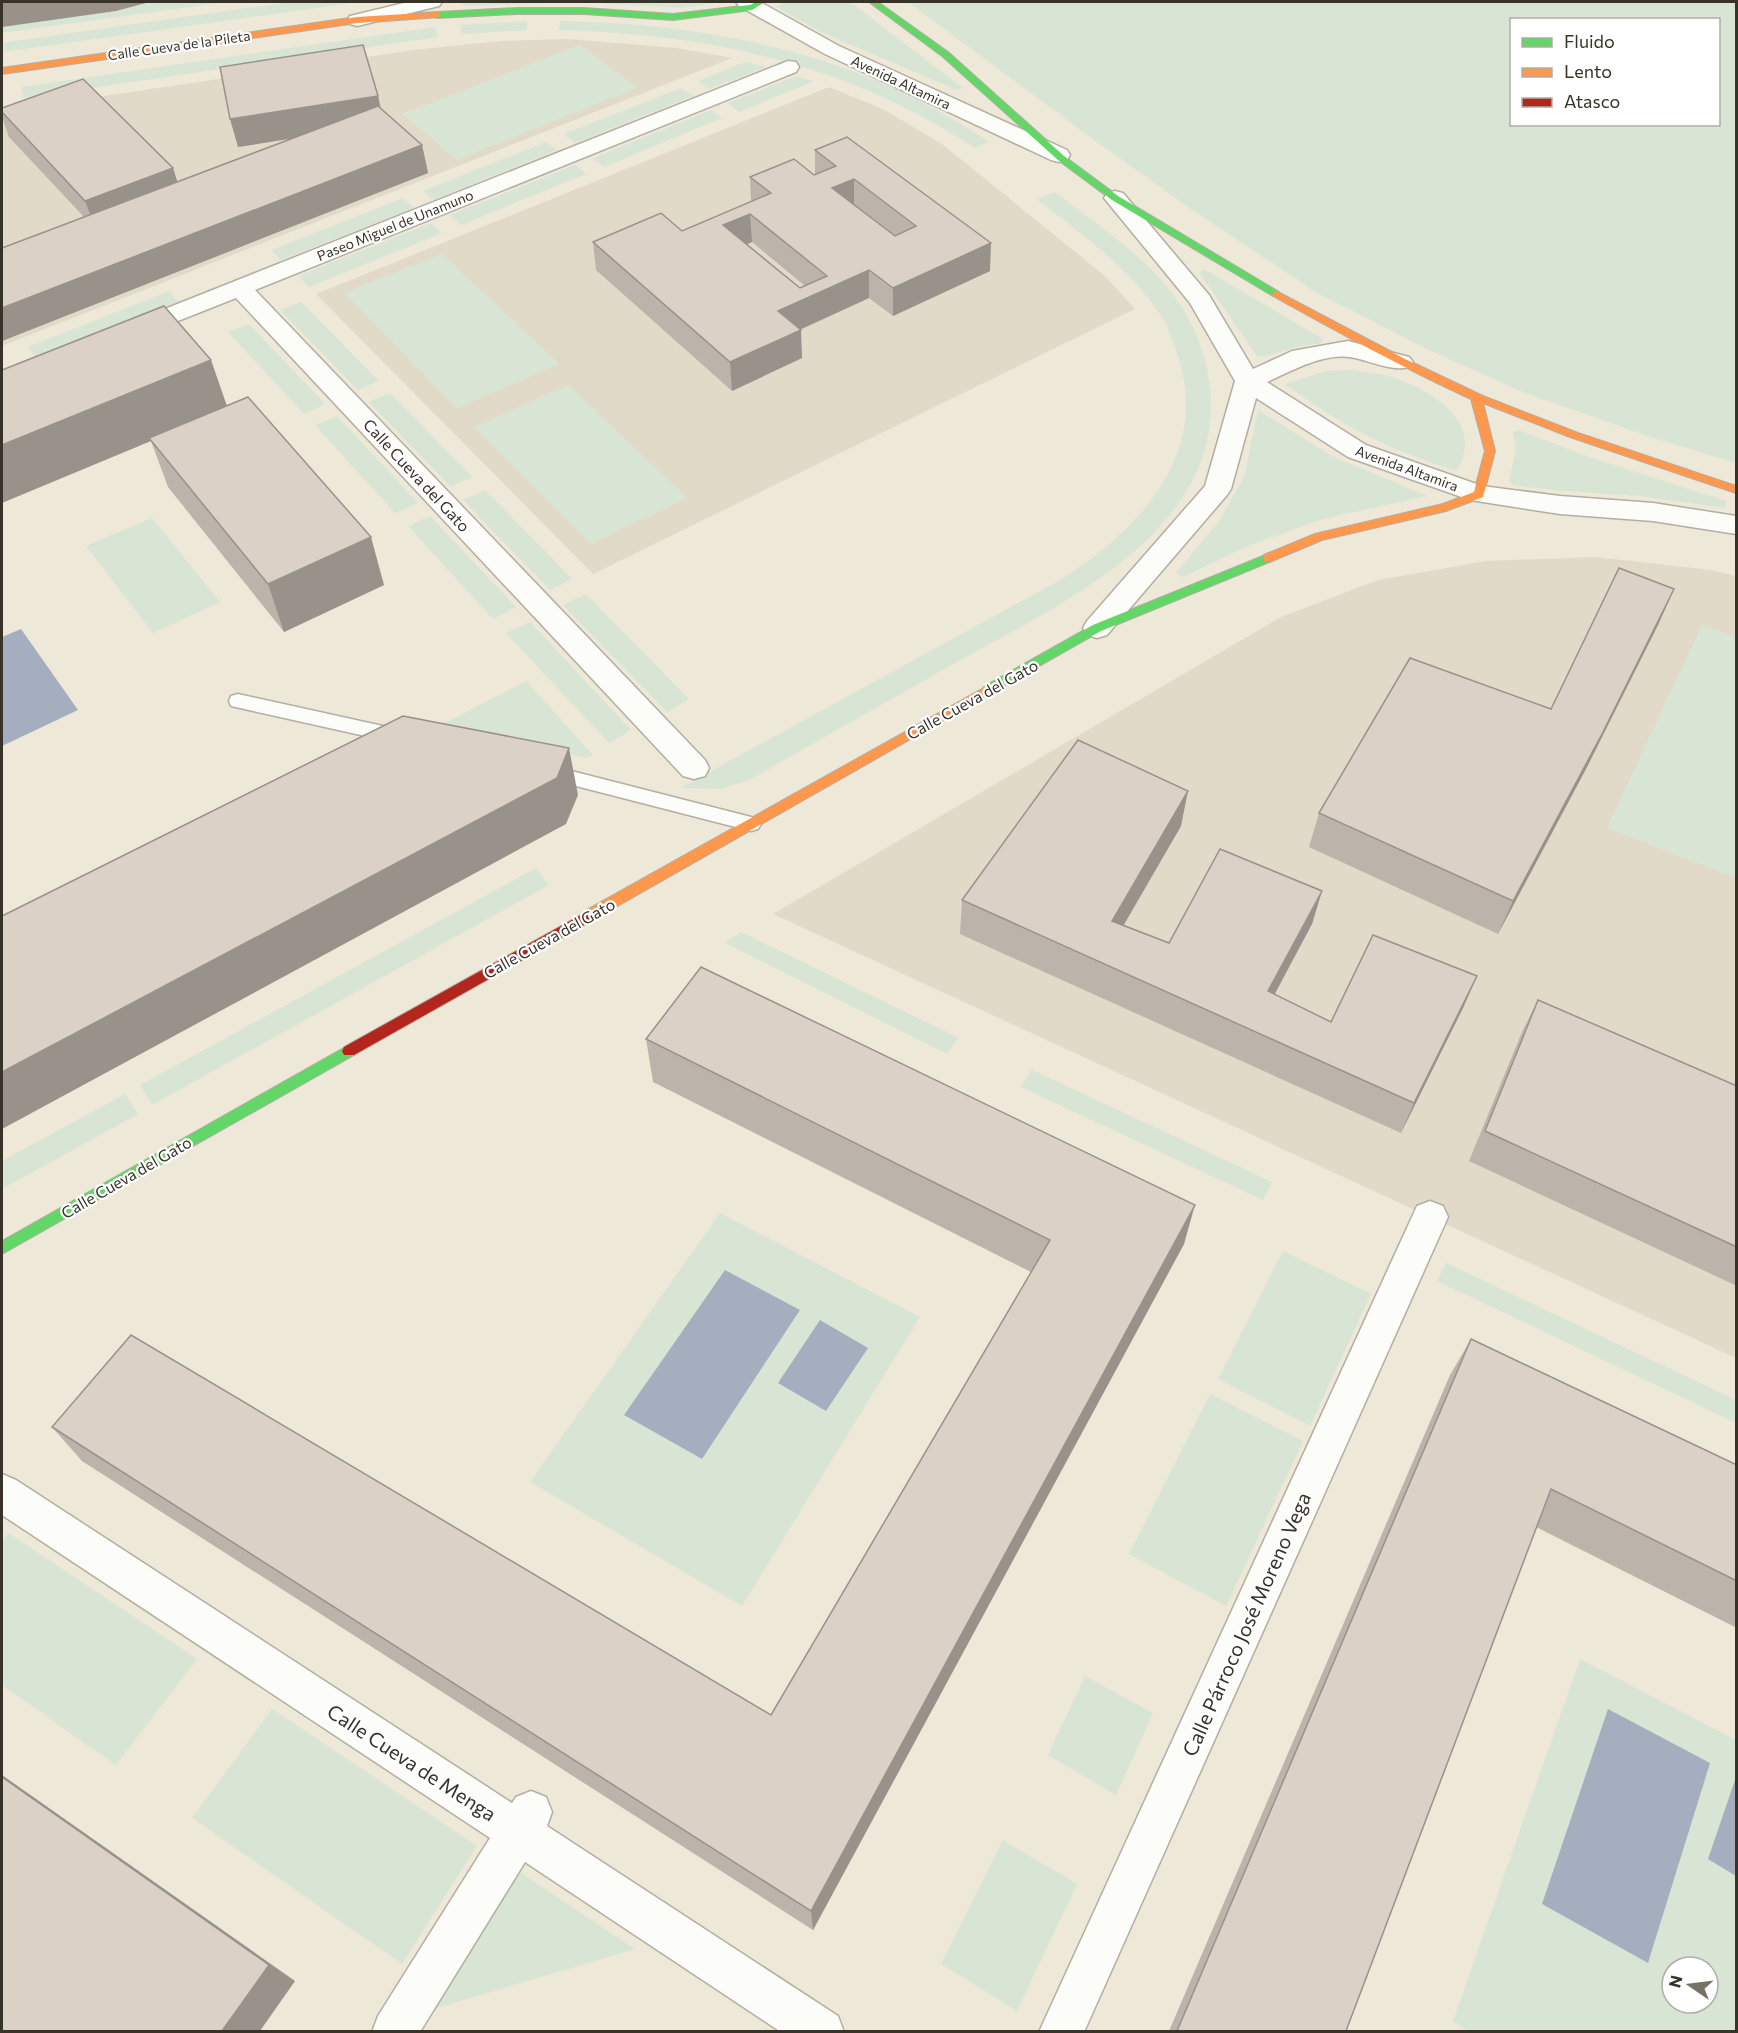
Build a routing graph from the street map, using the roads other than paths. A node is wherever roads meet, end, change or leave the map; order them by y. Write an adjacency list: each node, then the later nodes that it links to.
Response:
1 (432, 2): 4 (street)
2 (873, 2): 7 (street, Avenida Altamira)
3 (753, 3): 4 (street, Calle Cueva de la Pileta); 7 (street, Avenida Altamira)
4 (357, 20): 6 (street, Calle Cueva de la Pileta)
5 (788, 67): 9 (street, Paseo Miguel de Unamuno)
6 (2, 70)
7 (1059, 156): 8 (street, Avenida Altamira)
8 (1116, 198): 11 (street, Avenida Altamira); 12 (street, Avenida Altamira)
9 (239, 287): 10 (street, Paseo Miguel de Unamuno); 21 (street, Calle Cueva del Gato)
10 (110, 339)
11 (1400, 362): 12 (street); 13 (street, Avenida Altamira)
12 (1248, 381): 15 (street, Avenida Altamira); 17 (street)
13 (1476, 397): 14 (street, Avenida Altamira); 15 (street)
14 (1737, 490)
15 (1479, 494): 16 (street, Avenida Altamira); 17 (street, Calle Cueva del Gato)
16 (1737, 525)
17 (1097, 628): 22 (street, Calle Cueva del Gato)
18 (238, 701): 19 (lane)
19 (415, 740)
20 (529, 767): 22 (lane)
21 (694, 768)
22 (751, 824): 24 (street, Calle Cueva del Gato)
23 (1430, 1217): 29 (street, Calle Párroco José Moreno Vega)
24 (2, 1248)
25 (2, 1493): 26 (street, Calle Cueva de Menga)
26 (524, 1822): 27 (street); 28 (street, Calle Cueva de Menga)
27 (394, 2031)
28 (822, 2031)
29 (1061, 2031)

